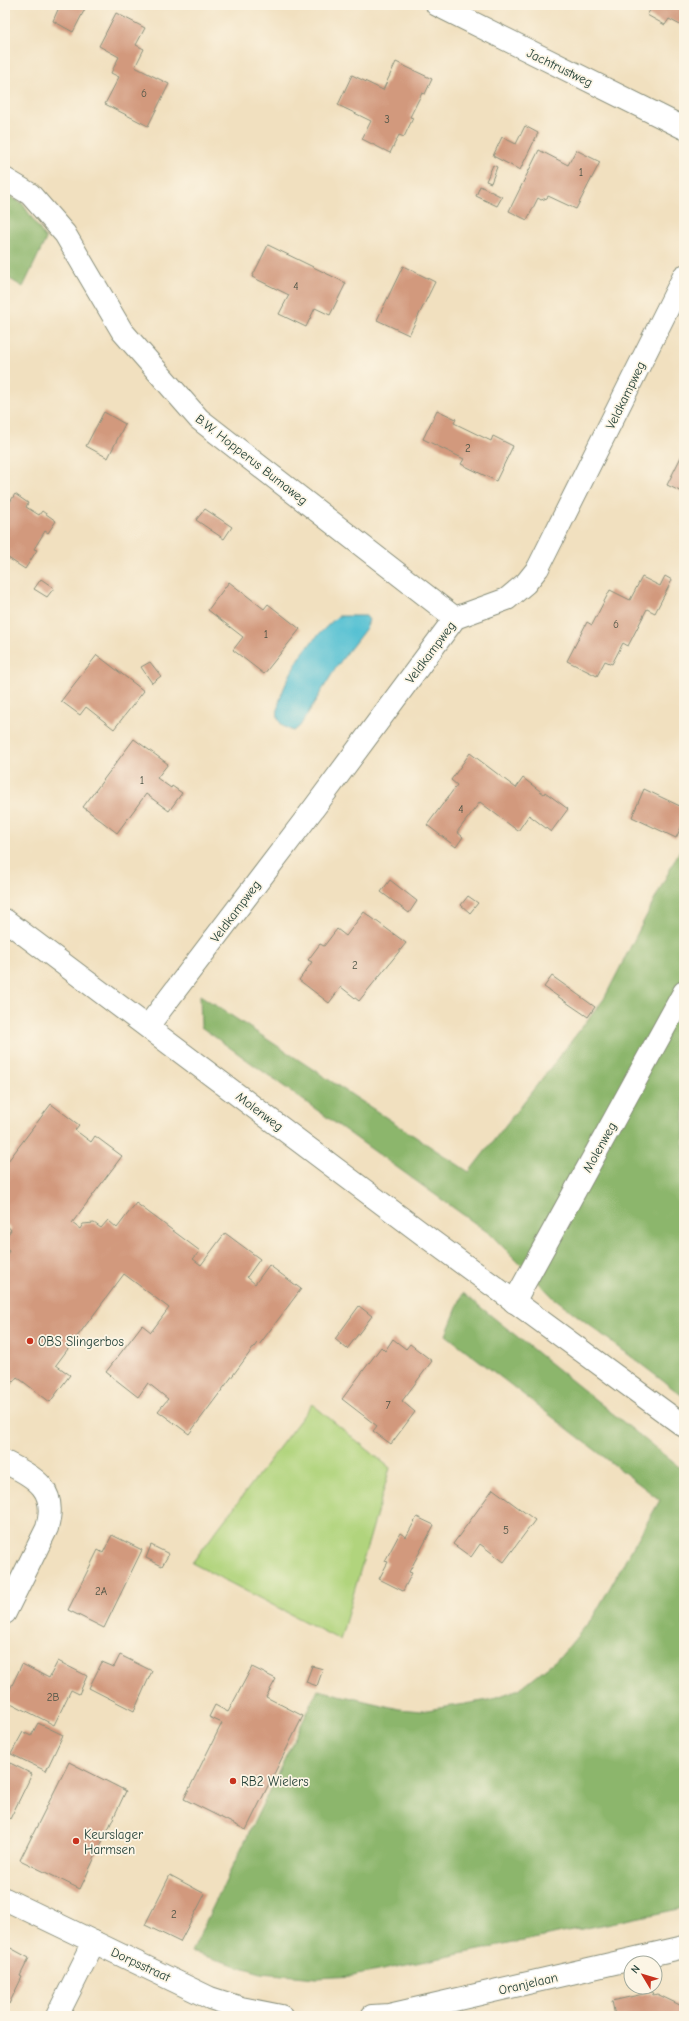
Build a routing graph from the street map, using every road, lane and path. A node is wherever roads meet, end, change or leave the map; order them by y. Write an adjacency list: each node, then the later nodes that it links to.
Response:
1 (436, 5): 2 (street, Jachtrustweg)
2 (684, 128)
3 (5, 179): 5 (street, B.W. Hopperus Bumaweg)
4 (684, 276): 5 (street, Veldkampweg)
5 (455, 618): 8 (street, Veldkampweg)
6 (5, 920): 8 (street, Molenweg)
7 (684, 992): 9 (street, Molenweg)
8 (148, 1026): 9 (street, Molenweg)
9 (514, 1302): 10 (street, Molenweg)
10 (684, 1426)
11 (5, 1462): 12 (street)
12 (5, 1613)
13 (5, 1899): 14 (street, Dorpsstraat)
14 (94, 1942): 16 (street); 17 (street, Dorpsstraat)
15 (684, 1947): 18 (street, Oranjelaan)
16 (57, 2016)
17 (281, 2016)
18 (372, 2016)

